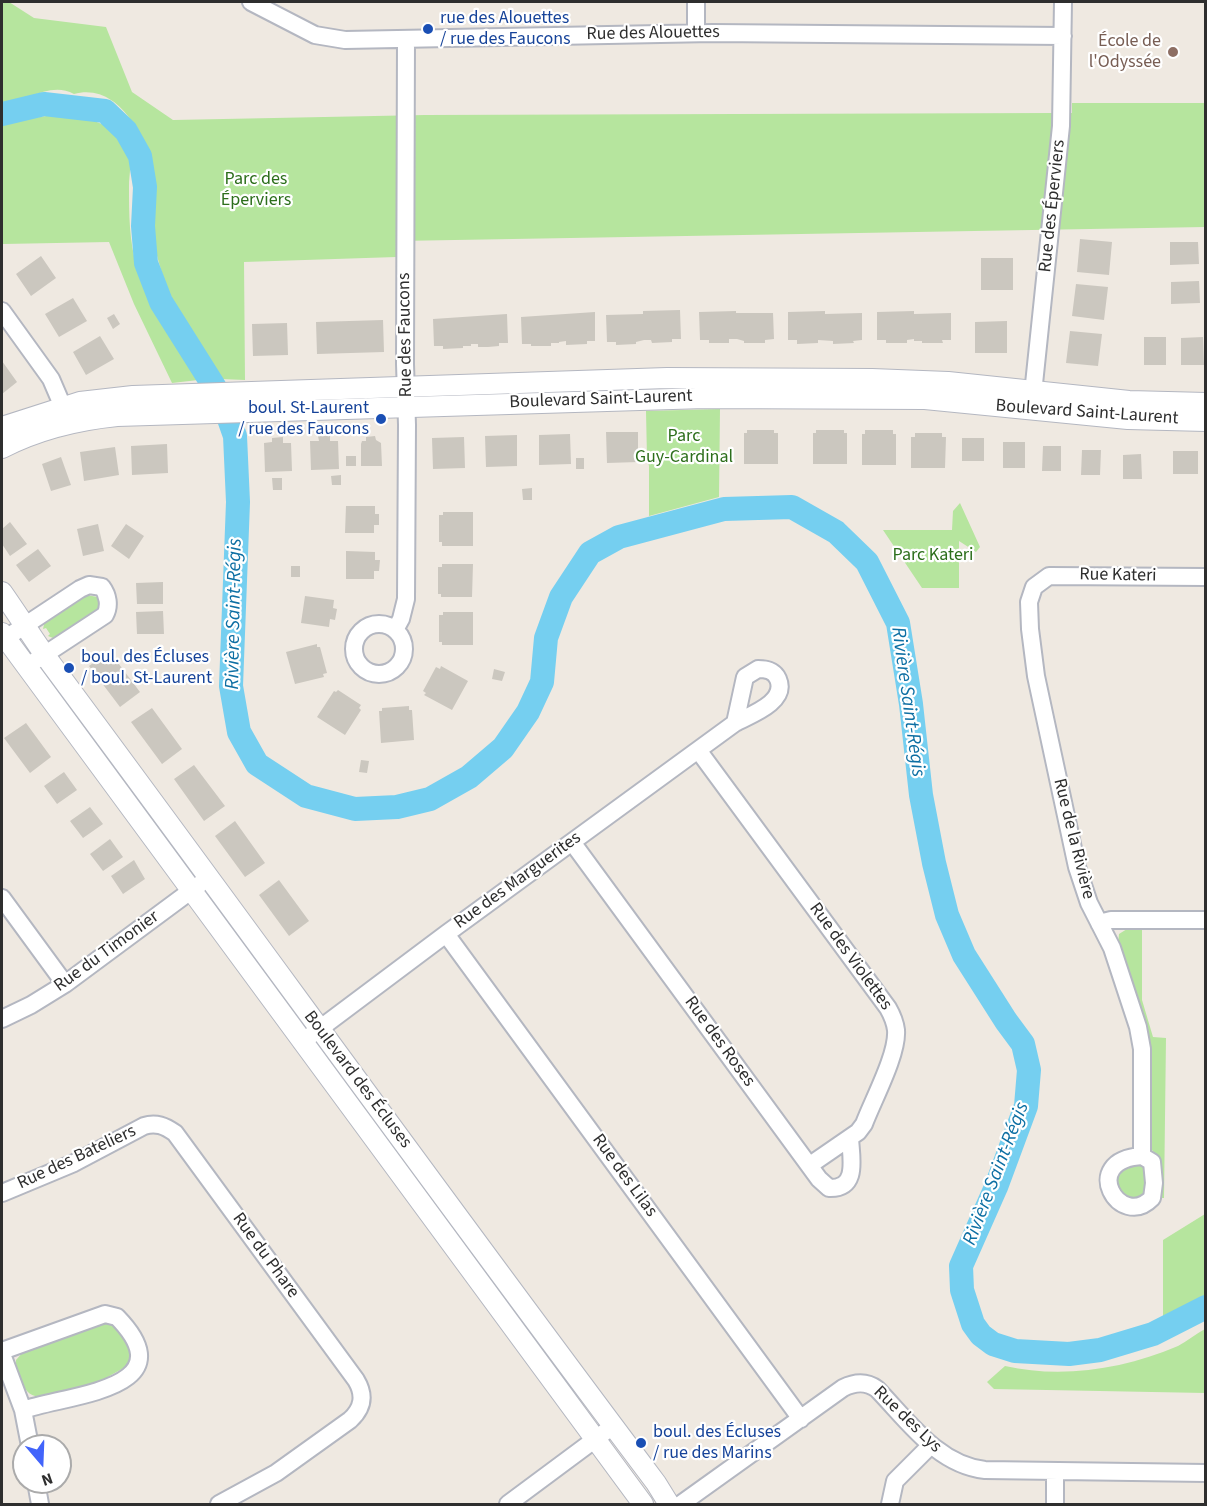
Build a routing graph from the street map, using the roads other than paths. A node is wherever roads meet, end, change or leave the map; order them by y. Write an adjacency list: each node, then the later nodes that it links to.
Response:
1 (251, 2): 6 (street, Rue des Alouettes)
2 (696, 2): 4 (street)
3 (1063, 2): 5 (street, Rue des Éperviers)
4 (696, 33): 5 (street, Rue des Alouettes); 6 (street, Rue des Alouettes)
5 (1063, 36): 9 (street, Rue des Éperviers)
6 (406, 39): 8 (street, Rue des Faucons)
7 (2, 311): 12 (street)
8 (407, 387): 9 (street, Boulevard Saint-Laurent); 11 (street, Rue des Faucons); 12 (street, Boulevard Saint-Laurent)
9 (1033, 400): 10 (street, Boulevard Saint-Laurent); 11 (street, Boulevard Saint-Laurent); 13 (street, Boulevard Saint-Laurent)
10 (1206, 403)
11 (407, 406): 15 (street, Boulevard Saint-Laurent); 20 (street, Rue des Faucons)
12 (63, 407): 14 (street, Boulevard Saint-Laurent)
13 (1206, 421)
14 (2, 427)
15 (2, 448)
16 (1206, 577): 17 (street, Rue Kateri)
17 (1034, 587): 31 (street, Rue de la Rivière)
18 (2, 592): 19 (street, Boulevard des Écluses)
19 (25, 625): 21 (street, Boulevard des Écluses); 22 (street, Boulevard des Écluses); 22 (street, Boulevard des Écluses)
20 (395, 630)
21 (4, 636): 23 (street, Boulevard des Écluses)
22 (45, 655): 23 (street, Boulevard des Écluses); 27 (street, Boulevard des Écluses)
23 (27, 667): 28 (street, Boulevard des Écluses)
24 (735, 723): 25 (street, Rue des Marguerites)
25 (698, 750): 26 (street, Rue des Marguerites); 38 (street, Rue des Violettes)
26 (572, 842): 32 (street, Rue des Marguerites); 40 (street, Rue des Roses)
27 (208, 878): 28 (street, Rue du Timonier); 35 (street, Boulevard des Écluses)
28 (191, 891): 33 (street, Rue du Timonier); 36 (street, Boulevard des Écluses)
29 (2, 898): 33 (street)
30 (1206, 921): 31 (street)
31 (1099, 923): 39 (street, Rue de la Rivière)
32 (446, 934): 35 (street, Rue des Marguerites); 46 (street, Rue des Lilas)
33 (64, 984): 34 (street, Rue du Timonier)
34 (2, 1020)
35 (320, 1029): 36 (street, Rue des Marguerites); 42 (street, Boulevard des Écluses)
36 (302, 1042): 43 (street, Boulevard des Écluses)
37 (154, 1124): 41 (street, Rue des Bateliers); 53 (street, Rue du Phare)
38 (850, 1138): 40 (street, Rue des Violettes); 40 (street, Rue des Roses)
39 (1142, 1156)
40 (810, 1165)
41 (2, 1193)
42 (484, 1251): 43 (street); 47 (street, Boulevard des Écluses)
43 (466, 1264): 49 (street, Boulevard des Écluses)
44 (2, 1353): 45 (street); 45 (street)
45 (23, 1410): 48 (street)
46 (801, 1419): 50 (street, Rue des Lys); 57 (street, Rue des Lys)
47 (613, 1426): 49 (street); 56 (street, Boulevard des Écluses)
48 (28, 1434)
49 (596, 1439): 54 (street); 55 (street, Boulevard des Écluses)
50 (931, 1445): 51 (street, Rue des Lys); 58 (street)
51 (1055, 1471): 52 (street, Rue des Lys); 59 (street)
52 (1206, 1473)
53 (219, 1504)
54 (508, 1504)
55 (643, 1504)
56 (669, 1504)
57 (681, 1504)
58 (890, 1504)
59 (1055, 1504)

